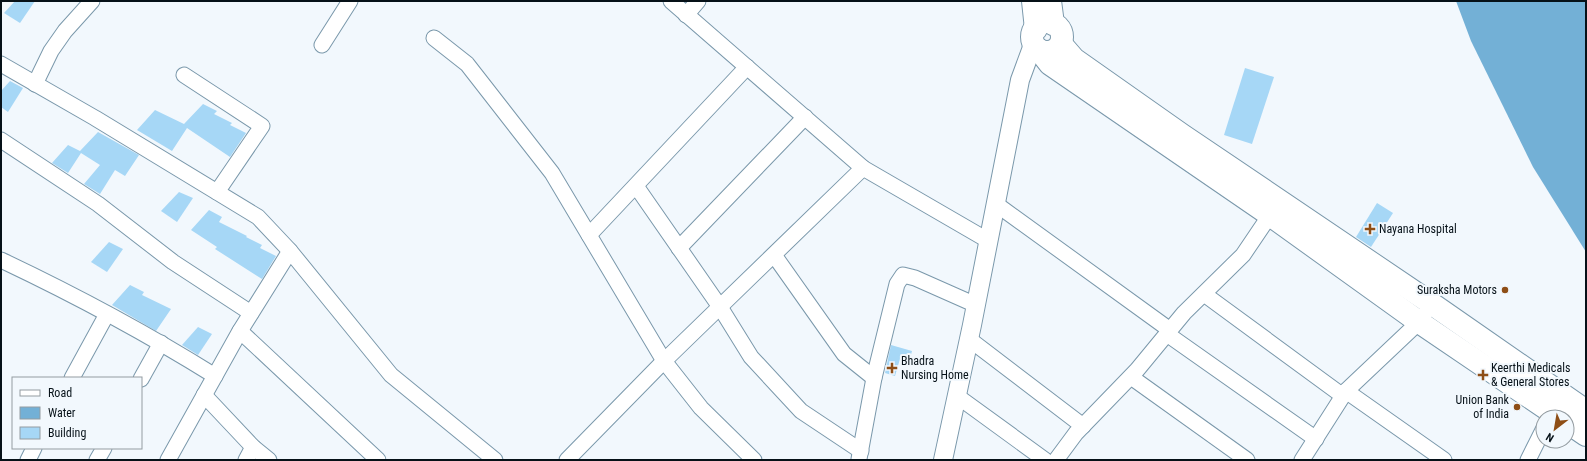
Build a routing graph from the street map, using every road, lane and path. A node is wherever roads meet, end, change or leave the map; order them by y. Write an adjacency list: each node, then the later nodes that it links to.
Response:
1 (92, 1): 14 (street)
2 (350, 1): 10 (street)
3 (671, 1): 7 (street)
4 (698, 1): 7 (street)
5 (1033, 1): 8 (main road)
6 (1050, 1): 8 (main road)
7 (686, 15): 12 (street)
8 (1040, 36): 20 (street); 21 (main road); 29 (main road)
9 (434, 38): 22 (street)
10 (322, 45)
11 (1, 64): 14 (street)
12 (747, 67): 15 (street); 18 (street)
13 (184, 75): 19 (street)
14 (35, 84): 19 (street)
15 (805, 117): 17 (street); 24 (street)
16 (1, 140): 32 (street)
17 (863, 168): 23 (street); 26 (street)
18 (636, 186): 22 (street); 24 (street)
19 (217, 192): 25 (street)
20 (996, 204): 23 (street); 36 (street)
21 (1270, 216): 28 (street); 34 (main road)
22 (590, 235): 39 (street)
23 (989, 241): 30 (street)
24 (679, 248): 31 (street)
25 (290, 251): 32 (street); 66 (street)
26 (774, 255): 31 (street); 44 (street)
27 (1, 260): 33 (street)
28 (1204, 294): 36 (street); 45 (street)
29 (1432, 304): 34 (street); 49 (main road)
30 (976, 305): 37 (street); 44 (street)
31 (720, 307): 39 (street); 58 (street)
32 (251, 313): 35 (street)
33 (107, 314): 38 (street); 41 (street)
34 (1419, 322): 45 (street); 48 (main road)
35 (240, 331): 40 (street); 65 (street)
36 (1168, 332): 42 (street); 53 (street)
37 (969, 339): 47 (street); 50 (street)
38 (161, 343): 40 (street); 43 (street)
39 (664, 361): 59 (street); 67 (street)
40 (214, 376): 46 (street)
41 (73, 377)
42 (1131, 377): 50 (street); 71 (street)
43 (142, 378)
44 (874, 378): 58 (street)
45 (1345, 394): 53 (street); 73 (street)
46 (204, 395): 54 (street); 62 (street)
47 (957, 396): 68 (street); 69 (street)
48 (1539, 409)
49 (1586, 411)
50 (1083, 426): 70 (street)
51 (1575, 430): 52 (main road)
52 (1586, 435)
53 (1316, 439): 72 (street)
54 (253, 447): 63 (street); 64 (street)
55 (34, 449): 60 (street)
56 (103, 449): 61 (street)
57 (1535, 449): 74 (street)
58 (860, 456)
59 (571, 459)
60 (28, 460)
61 (97, 460)
62 (168, 460)
63 (246, 460)
64 (269, 460)
65 (378, 460)
66 (495, 460)
67 (754, 460)
68 (943, 460)
69 (1045, 460)
70 (1056, 460)
71 (1247, 460)
72 (1302, 460)
73 (1444, 460)
74 (1528, 460)

